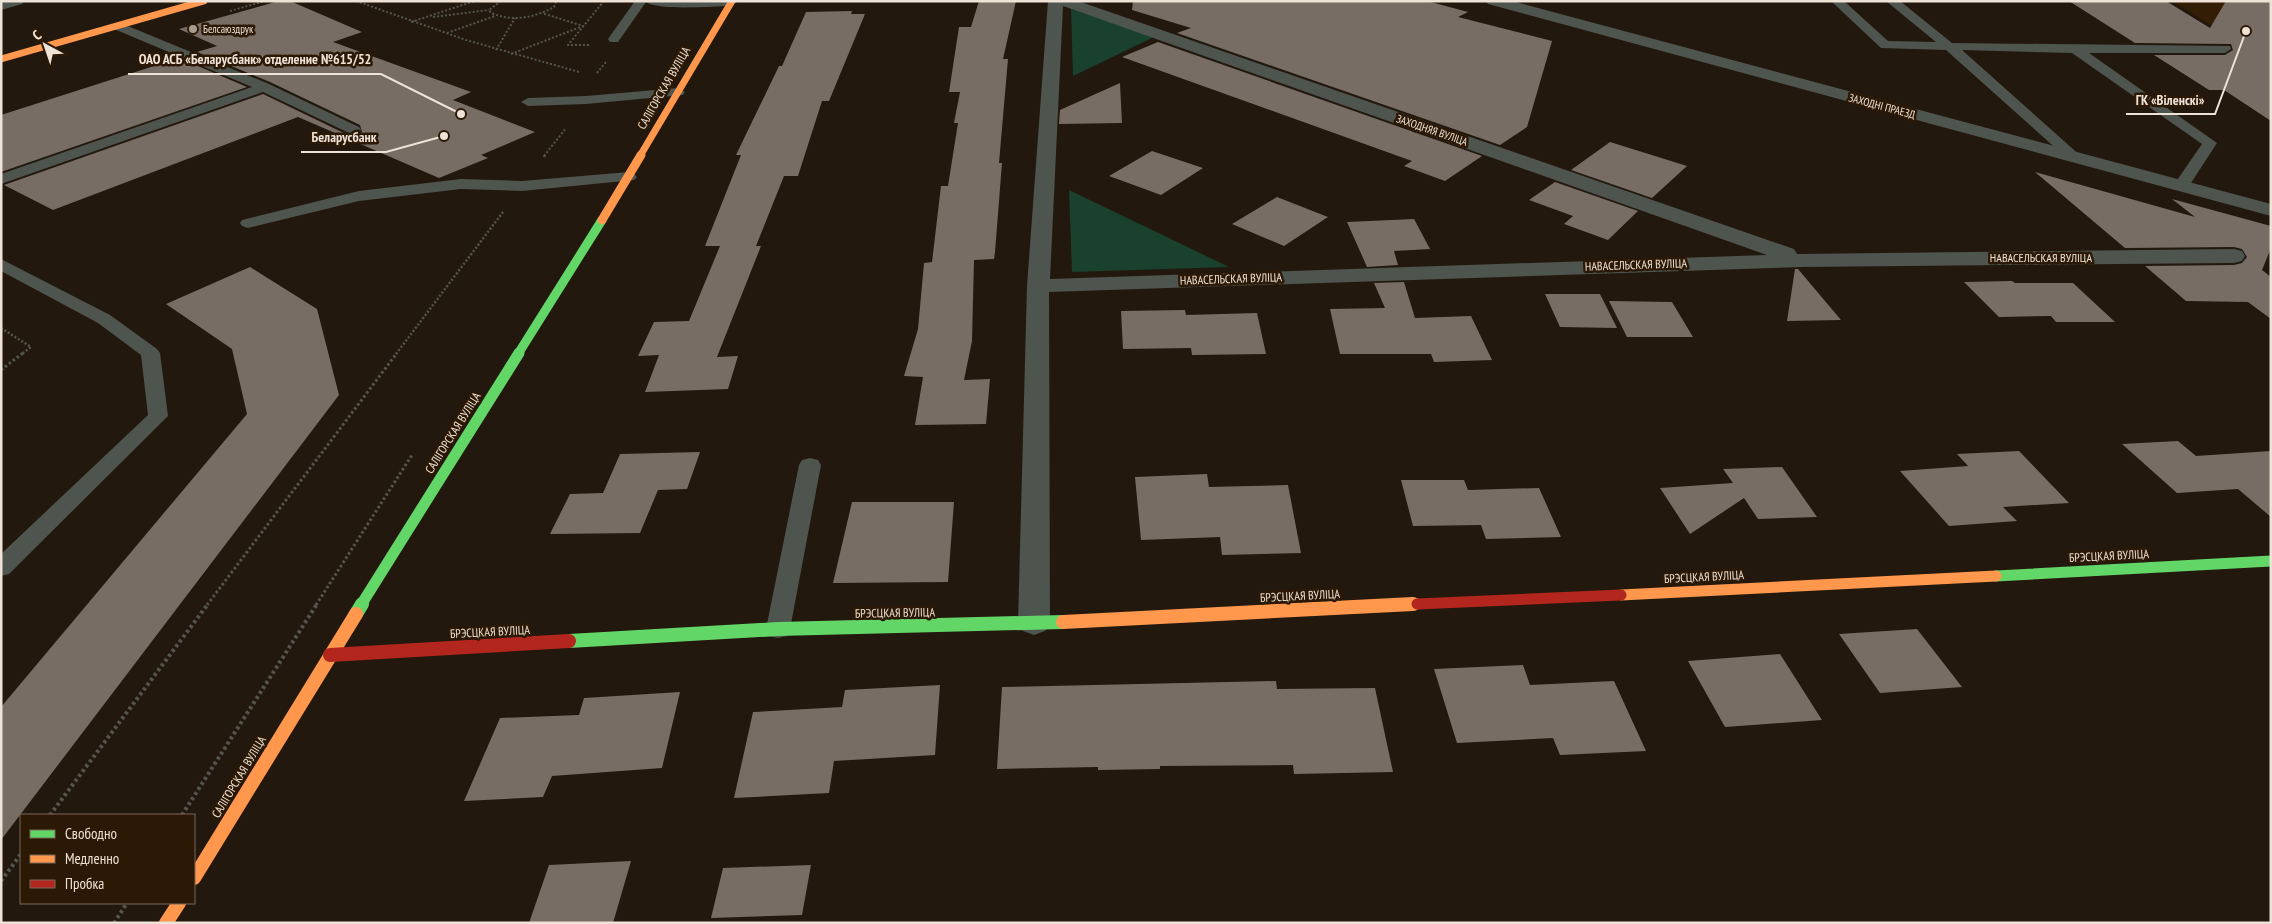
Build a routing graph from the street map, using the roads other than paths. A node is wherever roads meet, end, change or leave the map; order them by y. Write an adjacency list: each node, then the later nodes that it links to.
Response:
1 (18, 1): 11 (lane)
2 (204, 1): 12 (street)
3 (641, 1): 13 (lane)
4 (652, 1): 10 (lane)
5 (1056, 1): 31 (street)
6 (1063, 1): 29 (street, ЗАХОДНЯЯ ВУЛІЦА)
7 (1493, 1): 22 (street, ЗАХОДНІ ПРАЕЗД)
8 (1837, 1): 14 (lane)
9 (1892, 1): 14 (lane)
10 (732, 2): 19 (street, САЛІГОРСКАЯ ВУЛІЦА)
11 (1, 6)
12 (118, 26): 17 (street); 18 (lane)
13 (614, 39)
14 (1950, 47): 15 (lane); 22 (lane)
15 (2075, 49): 16 (lane); 25 (lane)
16 (2225, 49)
17 (1, 60)
18 (264, 87): 21 (lane); 24 (lane)
19 (678, 92): 20 (lane); 23 (street, САЛІГОРСКАЯ ВУЛІЦА)
20 (528, 102)
21 (354, 130)
22 (2075, 158): 25 (street, ЗАХОДНІ ПРАЕЗД)
23 (629, 177): 27 (lane); 37 (street, САЛІГОРСКАЯ ВУЛІЦА)
24 (1, 179)
25 (2182, 186): 26 (street, ЗАХОДНІ ПРАЕЗД)
26 (2271, 210)
27 (248, 223)
28 (2234, 256): 29 (street, НАВАСЕЛЬСКАЯ ВУЛІЦА)
29 (1802, 260): 31 (street, НАВАСЕЛЬСКАЯ ВУЛІЦА)
30 (1, 264): 34 (lane)
31 (1038, 286): 35 (street)
32 (810, 465): 36 (lane)
33 (2271, 561): 35 (street, БРЭСЦКАЯ ВУЛІЦА)
34 (1, 568)
35 (1034, 623): 36 (street, БРЭСЦКАЯ ВУЛІЦА)
36 (778, 629): 37 (street, БРЭСЦКАЯ ВУЛІЦА)
37 (330, 655): 38 (street, САЛІГОРСКАЯ ВУЛІЦА)
38 (195, 876)
39 (178, 904): 40 (street)
40 (166, 923)

